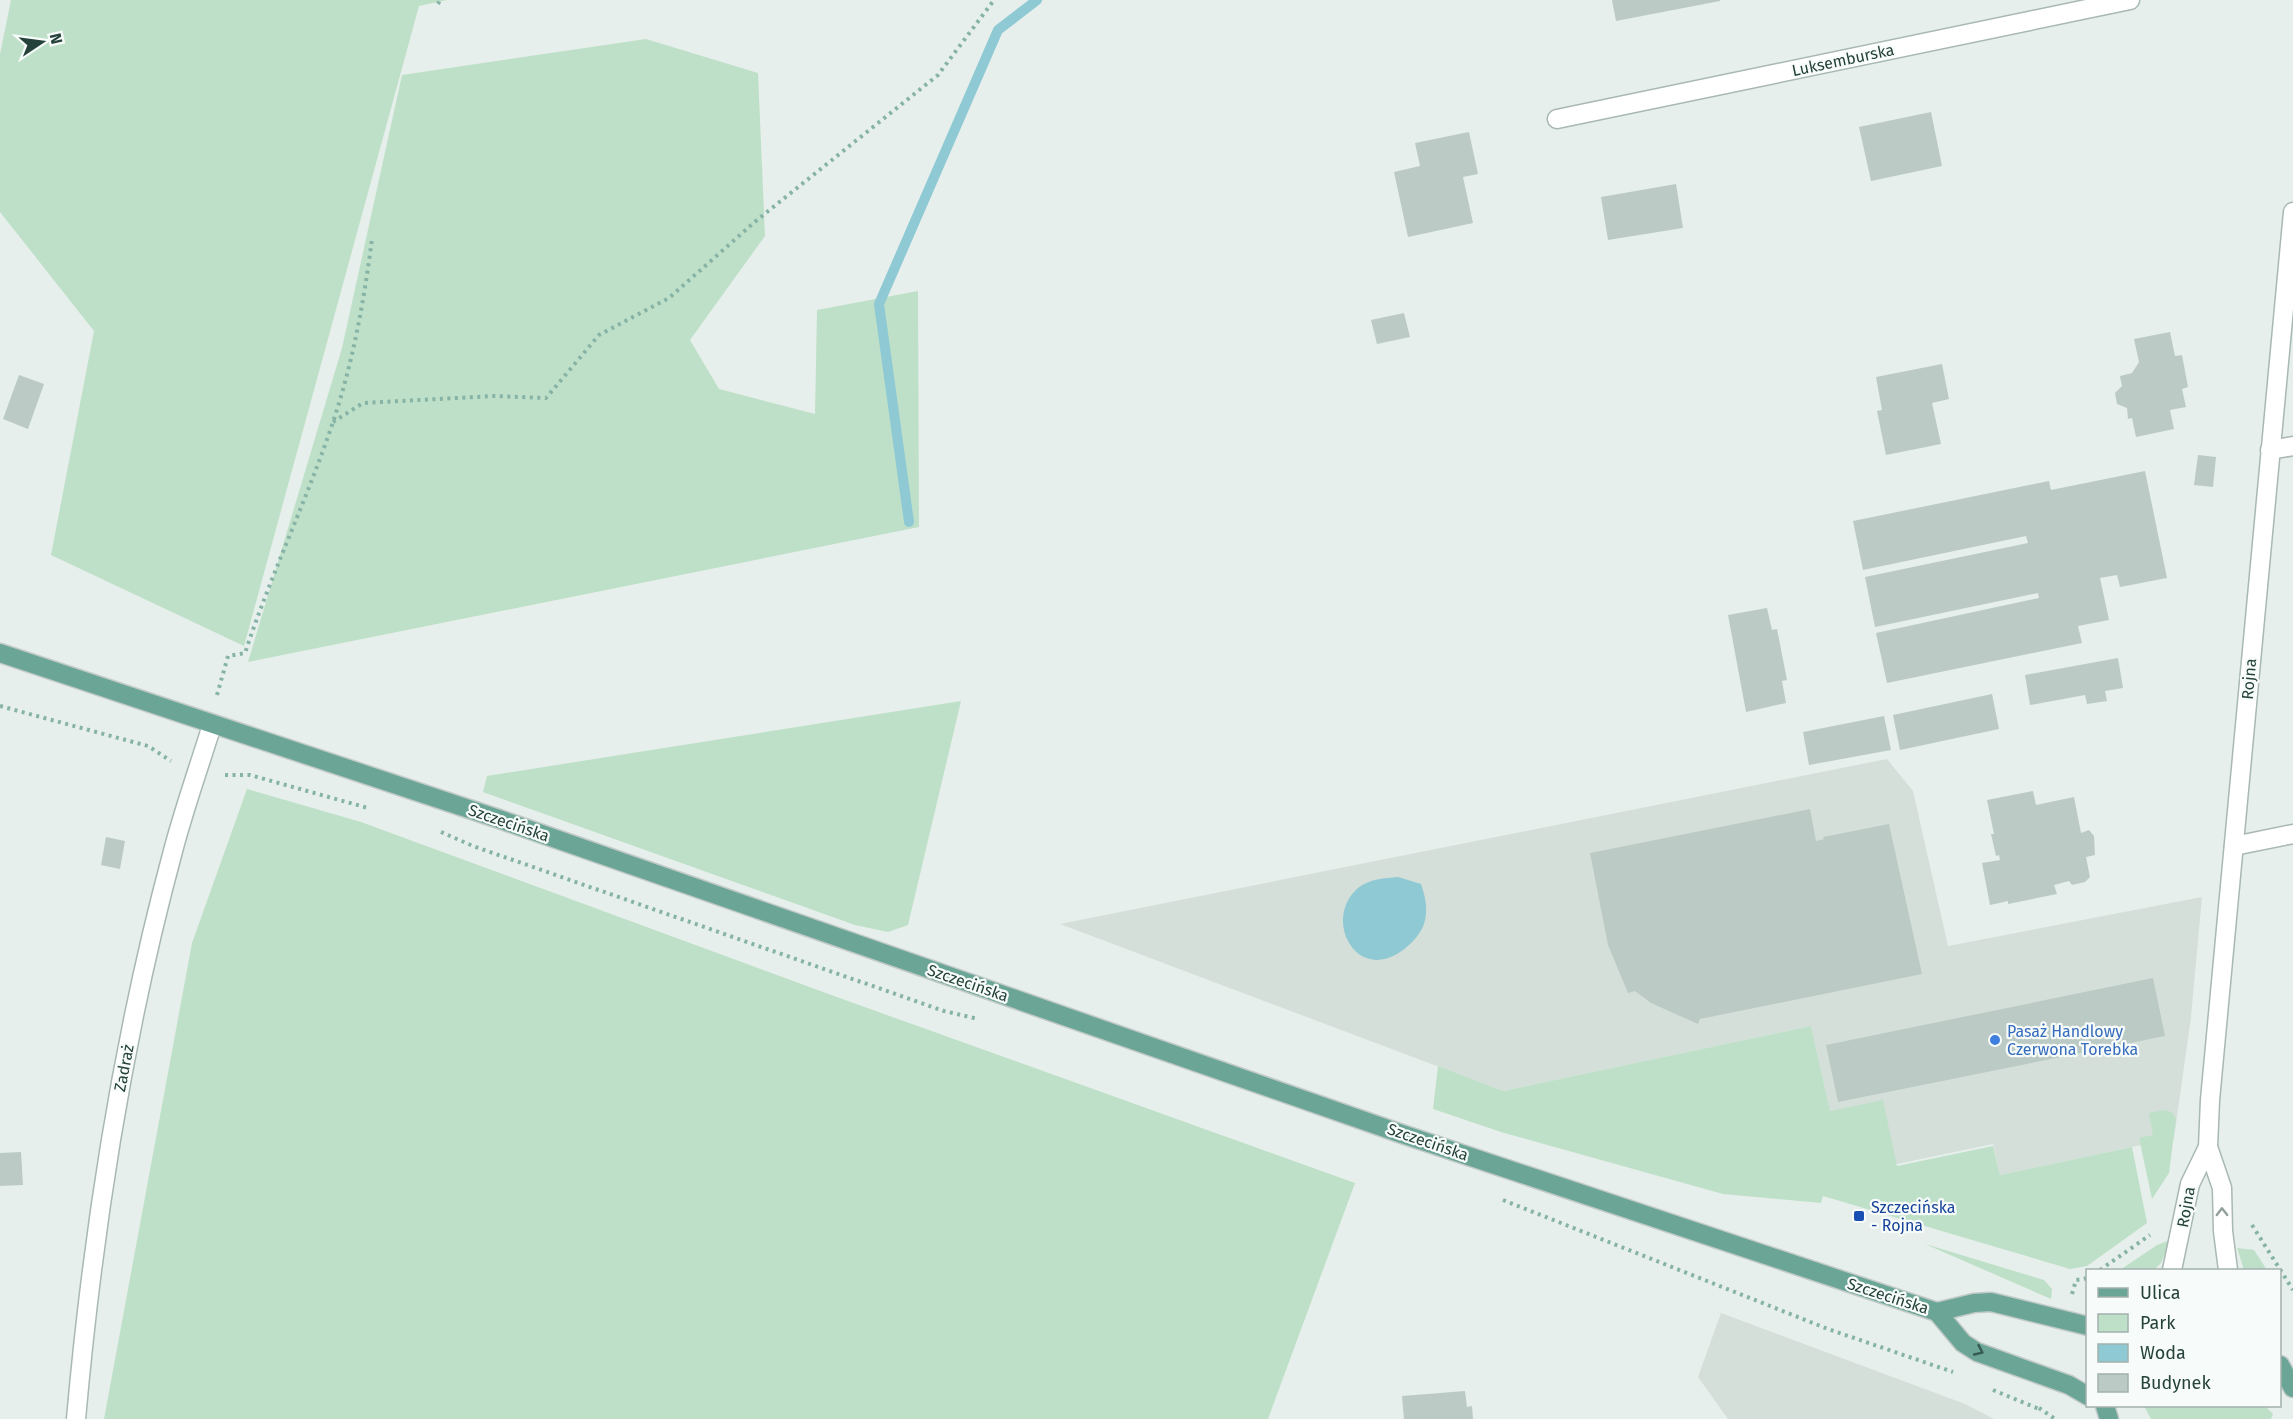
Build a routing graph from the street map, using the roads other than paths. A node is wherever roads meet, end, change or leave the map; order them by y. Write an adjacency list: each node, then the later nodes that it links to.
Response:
1 (2130, 0): 2 (street, Luksemburska)
2 (1557, 119)
3 (2293, 212): 5 (street, Rojna)
4 (2293, 446): 5 (street)
5 (2270, 450): 9 (street, Rojna)
6 (0, 653): 7 (main road, Szczecińska)
7 (212, 725): 13 (main road, Szczecińska); 18 (street, Zadraż)
8 (2293, 834): 9 (street)
9 (2234, 846): 10 (street, Rojna)
10 (2208, 1147): 11 (street, Rojna); 12 (street, Rojna, one-way to 10)
11 (2172, 1269)
12 (2228, 1269)
13 (1937, 1312): 14 (main road, Szczecińska); 17 (main road, Szczecińska, one-way to 17)
14 (2086, 1326)
15 (2281, 1367): 16 (main road)
16 (2293, 1385)
17 (2086, 1395)
18 (76, 1419)

